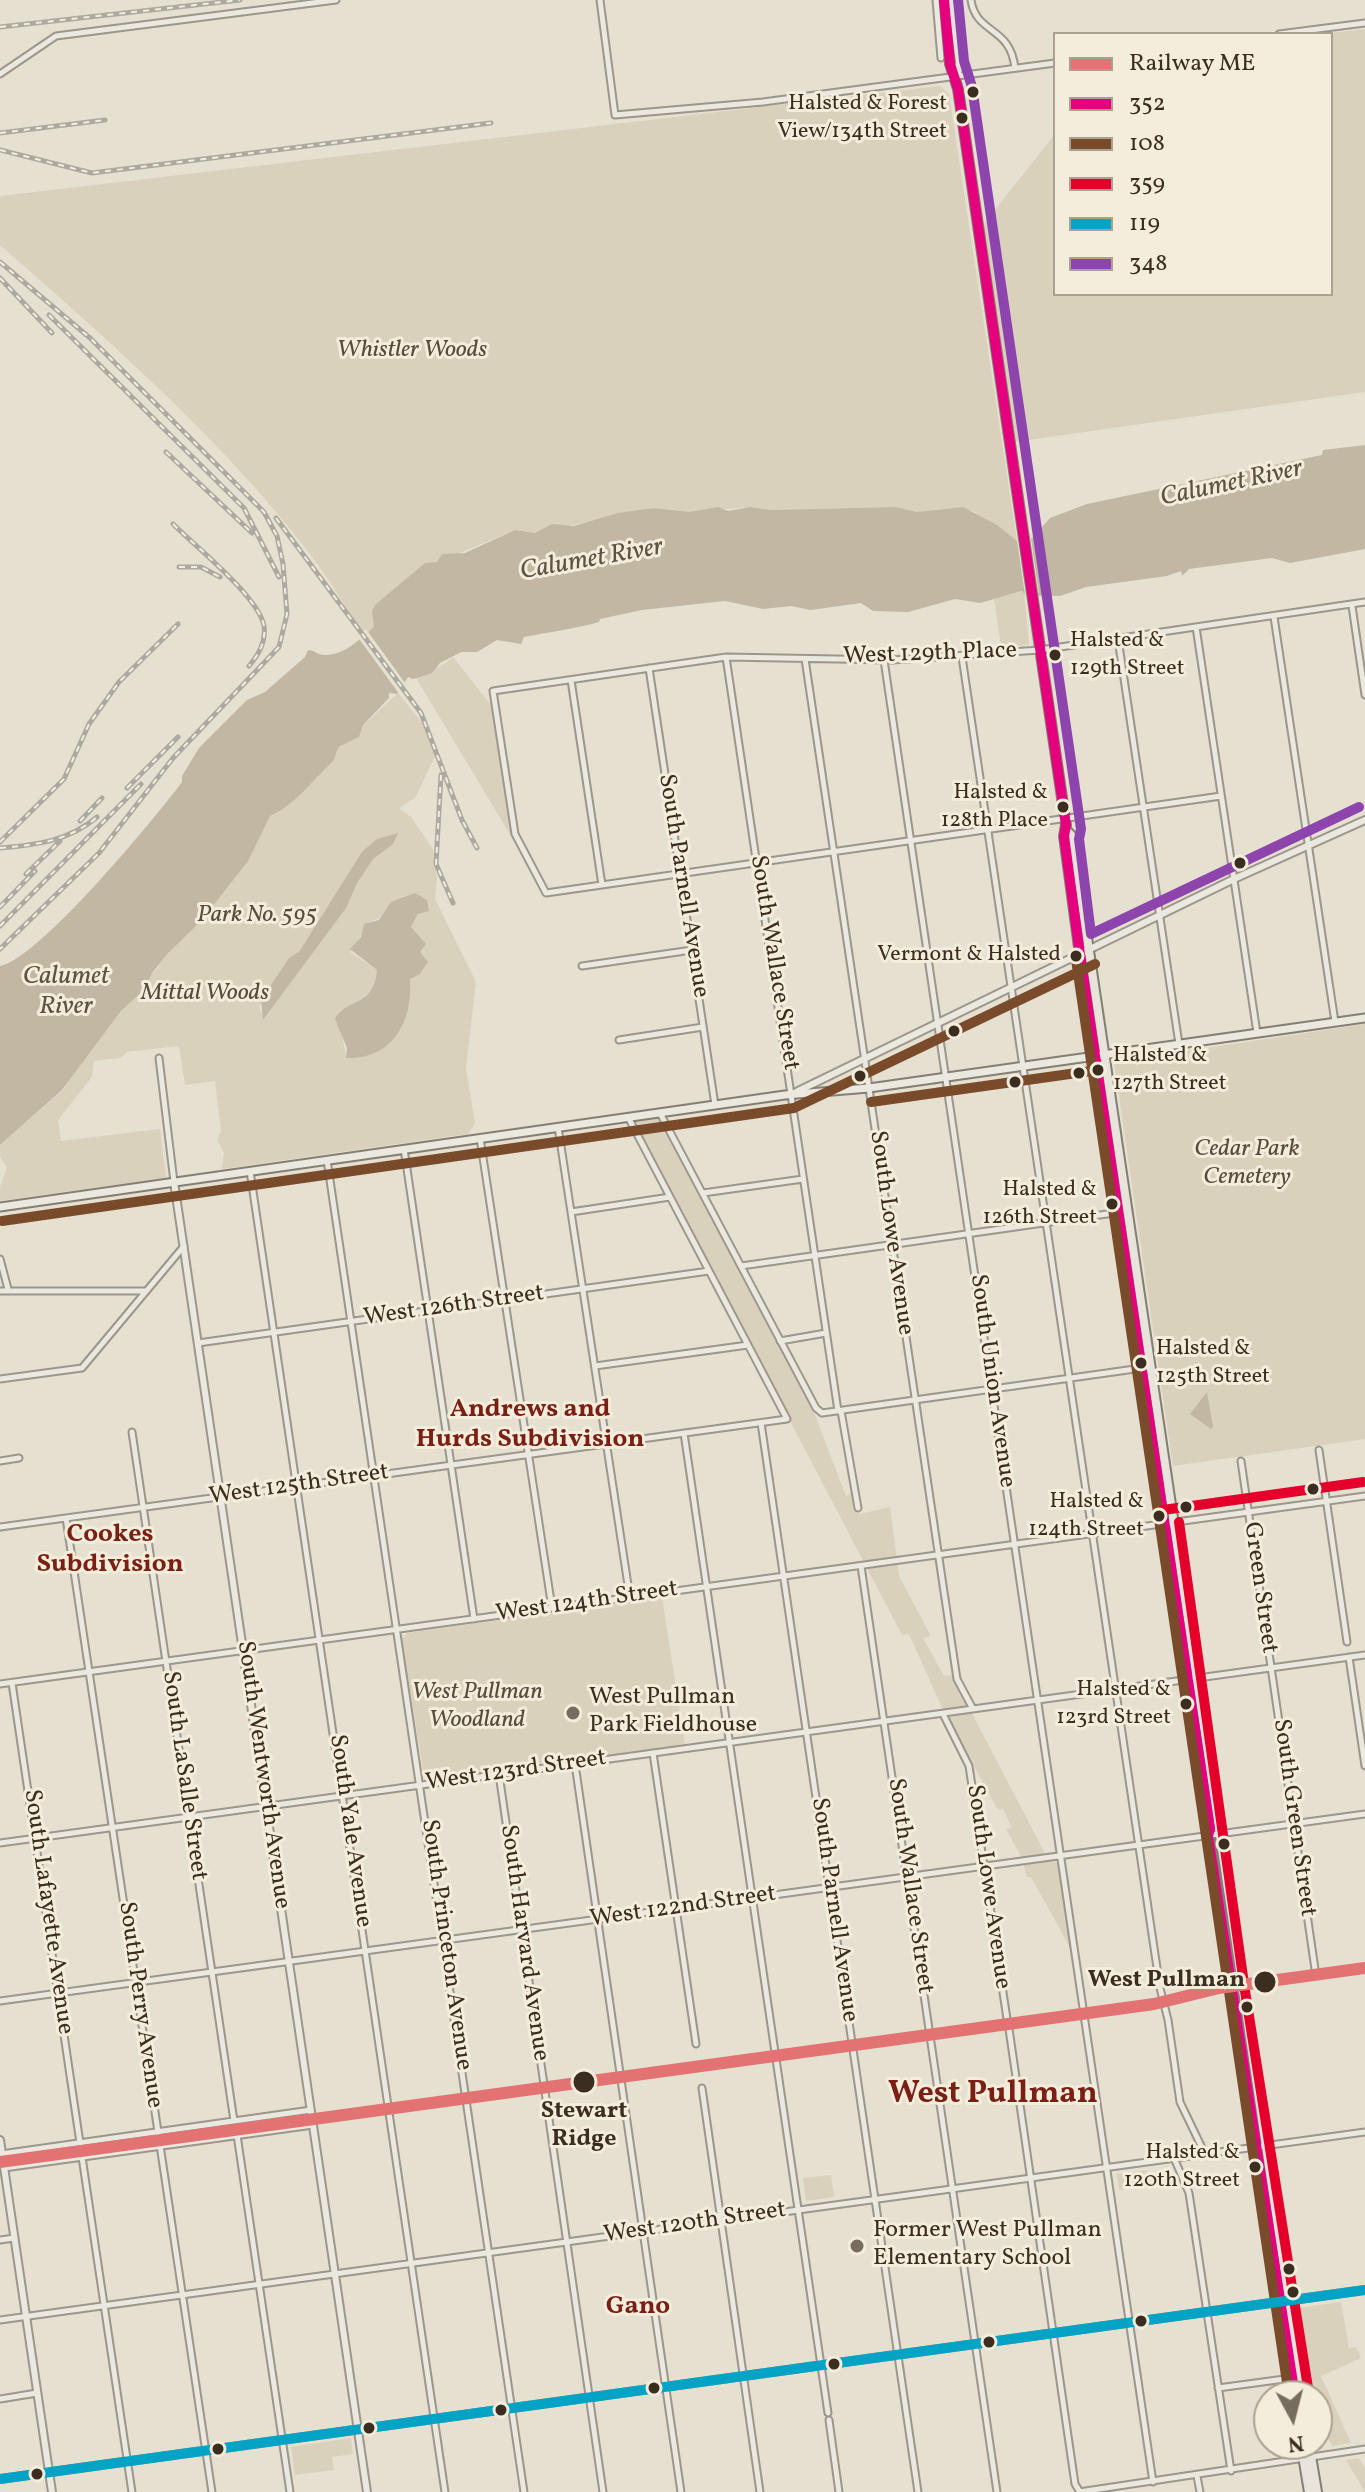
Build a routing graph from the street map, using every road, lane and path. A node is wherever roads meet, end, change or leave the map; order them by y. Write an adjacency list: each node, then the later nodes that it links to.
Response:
1 (336, 0): 12 (street)
2 (600, 0): 13 (street)
3 (936, 0): 9 (street)
4 (944, 0): 13 (main road)
5 (952, 0): 13 (main road)
6 (971, 0): 11 (street)
7 (1365, 23): 8 (street)
8 (1295, 32)
9 (941, 58)
10 (1053, 63): 11 (street)
11 (1015, 68): 13 (street)
12 (1, 74)
13 (956, 77): 19 (main road)
14 (1365, 602): 15 (street, West 129th Place)
15 (1352, 606): 16 (street, West 129th Place); 26 (street)
16 (1274, 617): 17 (street, West 129th Place); 33 (street)
17 (1196, 627): 18 (street, West 129th Place); 27 (street)
18 (1118, 639): 19 (street, West 129th Place); 28 (street)
19 (1040, 650): 21 (street, West 129th Place); 29 (main road)
20 (726, 657): 22 (street, West 129th Place); 24 (street, West 129th Place); 35 (street, South Wallace Street)
21 (962, 657): 23 (street, West 129th Place); 31 (street)
22 (805, 659): 23 (street, West 129th Place); 34 (street, South Lowe Avenue)
23 (884, 660): 32 (street, South Union Avenue)
24 (649, 668): 25 (street, West 129th Place); 36 (street, South Parnell Avenue)
25 (571, 680): 38 (street); 38 (street, West 129th Place)
26 (1365, 695)
27 (1221, 796): 28 (street); 37 (street)
28 (1143, 807): 29 (street); 39 (street)
29 (1065, 818): 31 (street); 41 (main road)
30 (1365, 820): 33 (street)
31 (988, 829): 32 (street); 43 (street)
32 (911, 840): 34 (street); 46 (street, South Union Avenue)
33 (1309, 844): 37 (street); 45 (street)
34 (834, 851): 35 (street); 53 (street, South Lowe Avenue)
35 (758, 863): 36 (street); 57 (street, South Wallace Street)
36 (680, 874): 38 (street); 40 (street, South Parnell Avenue)
37 (1234, 879): 39 (street); 48 (street)
38 (602, 885)
39 (1160, 916): 41 (street); 50 (street)
40 (692, 950): 42 (street); 47 (street, South Parnell Avenue)
41 (1084, 953): 43 (street); 51 (main road)
42 (582, 966)
43 (1012, 989): 46 (street); 54 (street)
44 (1365, 1018): 45 (main road)
45 (1335, 1022): 48 (main road)
46 (939, 1024): 53 (street); 55 (street, South Union Avenue)
47 (703, 1027): 49 (street); 58 (street, South Parnell Avenue)
48 (1257, 1033): 50 (main road)
49 (619, 1040)
50 (1179, 1044): 51 (main road)
51 (1100, 1056): 54 (main road); 72 (main road)
52 (159, 1058): 67 (street, South Wentworth Avenue)
53 (866, 1061): 56 (street, South Lowe Avenue); 57 (street)
54 (1023, 1067): 55 (main road); 73 (street)
55 (946, 1077): 56 (main road); 74 (street, South Union Avenue)
56 (869, 1088): 57 (main road); 75 (street, South Lowe Avenue)
57 (791, 1094): 58 (main road); 66 (street, South Wallace Street)
58 (715, 1105): 59 (main road)
59 (660, 1113): 60 (main road); 68 (street)
60 (628, 1117): 61 (main road); 69 (street)
61 (558, 1127): 62 (main road); 71 (street)
62 (480, 1138): 63 (main road); 85 (street)
63 (404, 1149): 64 (main road); 86 (street)
64 (327, 1160): 65 (main road); 87 (street, South Princeton Avenue)
65 (250, 1171): 67 (main road); 88 (street, South Yale Avenue)
66 (803, 1179): 68 (street); 77 (street, South Wallace Street)
67 (174, 1182): 70 (main road); 76 (street, South Wentworth Avenue)
68 (703, 1193): 79 (street)
69 (670, 1197): 71 (street); 80 (street)
70 (0, 1207)
71 (571, 1212): 82 (street)
72 (1124, 1212): 73 (street); 94 (main road)
73 (1047, 1223): 74 (street); 95 (street)
74 (970, 1234): 75 (street); 97 (street, South Union Avenue)
75 (892, 1245): 77 (street); 98 (street, South Lowe Avenue)
76 (184, 1246): 84 (street); 91 (street, South Wentworth Avenue)
77 (815, 1256): 79 (street); 89 (street, South Wallace Street)
78 (0, 1259): 81 (street)
79 (741, 1266): 90 (street)
80 (709, 1271): 82 (street, West 126th Street); 92 (street)
81 (8, 1289): 83 (street); 84 (street)
82 (583, 1289): 85 (street, West 126th Street); 93 (street)
83 (0, 1291)
84 (145, 1291): 96 (street)
85 (505, 1300): 86 (street, West 126th Street); 105 (street)
86 (428, 1311): 87 (street, West 126th Street); 109 (street)
87 (352, 1322): 88 (street, West 126th Street); 110 (street, South Princeton Avenue)
88 (274, 1333): 91 (street, West 126th Street); 111 (street, South Yale Avenue)
89 (826, 1333): 90 (street); 99 (street, South Wallace Street)
90 (780, 1341): 99 (street)
91 (198, 1343): 113 (street, South Wentworth Avenue)
92 (749, 1345): 93 (street); 100 (street, West 125th Street)
93 (595, 1366): 103 (street)
94 (1147, 1367): 95 (street); 119 (main road)
95 (1070, 1378): 97 (street); 121 (street)
96 (0, 1379)
97 (993, 1389): 98 (street); 122 (street, South Union Avenue)
98 (915, 1400): 99 (street); 123 (street, South Lowe Avenue)
99 (839, 1411): 116 (street, South Wallace Street)
100 (761, 1423): 102 (street, West 125th Street); 125 (street, South Parnell Avenue)
101 (132, 1432): 115 (street, South LaSalle Street)
102 (684, 1433): 103 (street, West 125th Street); 126 (street)
103 (606, 1444): 105 (street, West 125th Street); 127 (street)
104 (1319, 1450): 114 (street)
105 (528, 1455): 109 (street, West 125th Street); 128 (street)
106 (19, 1458): 107 (street)
107 (0, 1461)
108 (1241, 1461): 117 (street, Green Street)
109 (451, 1465): 110 (street, West 125th Street); 129 (street)
110 (374, 1476): 111 (street, West 125th Street); 130 (street, South Princeton Avenue)
111 (297, 1487): 113 (street, West 125th Street); 131 (street, South Yale Avenue)
112 (1365, 1496): 114 (street, West 124th Street)
113 (221, 1497): 115 (street, West 125th Street); 133 (street, South Wentworth Avenue)
114 (1327, 1501): 117 (street, West 124th Street); 132 (street)
115 (143, 1507): 118 (street, West 125th Street); 136 (street, South LaSalle Street)
116 (858, 1508)
117 (1248, 1512): 119 (street, West 124th Street); 137 (street, Green Street)
118 (66, 1518): 120 (street, West 125th Street); 138 (street, South Perry Avenue)
119 (1170, 1523): 121 (street, West 124th Street); 139 (main road)
120 (0, 1527)
121 (1093, 1534): 122 (street, West 124th Street); 142 (street)
122 (1015, 1544): 123 (street, West 124th Street); 143 (street, South Union Avenue)
123 (938, 1555): 124 (street, West 124th Street); 144 (street, South Lowe Avenue)
124 (861, 1566): 125 (street, West 124th Street); 146 (street, South Wallace Street)
125 (783, 1576): 126 (street, West 124th Street); 147 (street, South Parnell Avenue)
126 (707, 1587): 127 (street, West 124th Street); 148 (street)
127 (630, 1598): 128 (street, West 124th Street)
128 (552, 1608): 129 (street, West 124th Street)
129 (474, 1619): 130 (street, West 124th Street)
130 (397, 1630): 131 (street, West 124th Street); 153 (street, South Princeton Avenue)
131 (321, 1640): 133 (street, West 124th Street); 154 (street, South Yale Avenue)
132 (1347, 1642)
133 (244, 1651): 136 (street, West 124th Street); 155 (street, South Wentworth Avenue)
134 (1365, 1655): 135 (street, West 123rd Street)
135 (1349, 1657): 137 (street, West 123rd Street); 151 (street)
136 (166, 1661): 138 (street, West 124th Street); 157 (street, South LaSalle Street)
137 (1271, 1668): 139 (street, West 123rd Street); 158 (street, South Green Street)
138 (89, 1672): 140 (street, West 124th Street); 159 (street, South Perry Avenue)
139 (1193, 1679): 142 (street, West 123rd Street); 160 (main road); 161 (main road)
140 (12, 1683): 141 (street, West 124th Street); 162 (street, South Lafayette Avenue)
141 (0, 1684)
142 (1116, 1690): 143 (street, West 123rd Street); 164 (street)
143 (1039, 1700): 144 (street, West 123rd Street); 165 (street, South Union Avenue)
144 (973, 1709): 145 (street, West 123rd Street)
145 (942, 1713): 146 (street, West 123rd Street); 166 (street, South Lowe Avenue)
146 (885, 1721): 147 (street, West 123rd Street); 167 (street, South Wallace Street)
147 (806, 1732): 148 (street, West 123rd Street); 168 (street, South Parnell Avenue)
148 (729, 1743): 149 (street, West 123rd Street); 169 (street)
149 (653, 1753): 150 (street, West 123rd Street); 170 (street)
150 (575, 1764): 152 (street, West 123rd Street); 171 (street)
151 (1365, 1766)
152 (499, 1774): 153 (street, West 123rd Street); 172 (street, South Harvard Avenue)
153 (422, 1785): 154 (street, West 123rd Street); 173 (street, South Princeton Avenue)
154 (344, 1795): 155 (street, West 123rd Street); 174 (street, South Yale Avenue)
155 (267, 1806): 157 (street, West 123rd Street); 175 (street, South Wentworth Avenue)
156 (1365, 1814): 158 (street, West 122nd Street)
157 (189, 1817): 159 (street, West 123rd Street); 177 (street, South LaSalle Street)
158 (1293, 1824): 160 (street, West 122nd Street); 176 (street, South Green Street)
159 (113, 1827): 162 (street, West 123rd Street); 178 (street, South Perry Avenue)
160 (1219, 1834): 161 (street, West 122nd Street); 194 (main road)
161 (1208, 1836): 164 (street, West 122nd Street); 194 (main road)
162 (36, 1838): 163 (street, West 123rd Street); 179 (street, South Lafayette Avenue)
163 (0, 1843)
164 (1139, 1845): 165 (street, West 122nd Street); 196 (street)
165 (1061, 1856): 166 (street, West 122nd Street); 199 (street, South Union Avenue)
166 (984, 1867): 167 (street, West 122nd Street); 181 (street, South Lowe Avenue)
167 (908, 1877): 168 (street, West 122nd Street); 202 (street, South Wallace Street)
168 (830, 1888): 169 (street, West 122nd Street); 203 (street, South Parnell Avenue)
169 (753, 1898): 170 (street, West 122nd Street); 204 (street)
170 (676, 1909): 171 (street, West 122nd Street); 183 (street)
171 (598, 1919): 172 (street, West 122nd Street); 206 (street)
172 (521, 1930): 173 (street, West 122nd Street); 209 (street, South Harvard Avenue)
173 (444, 1941): 174 (street, West 122nd Street); 210 (street, South Princeton Avenue)
174 (367, 1951): 175 (street, West 122nd Street); 211 (street, South Yale Avenue)
175 (289, 1962): 177 (street, West 122nd Street); 185 (street, South Wentworth Avenue)
176 (1315, 1969)
177 (212, 1972): 178 (street, West 122nd Street); 186 (street, South LaSalle Street)
178 (135, 1983): 179 (street, West 122nd Street); 188 (street, South Perry Avenue)
179 (58, 1993): 180 (street, West 122nd Street); 192 (street, South Lafayette Avenue)
180 (0, 2001)
181 (1007, 2019)
182 (1009, 2029): 201 (street)
183 (696, 2044)
184 (702, 2088): 205 (street)
185 (311, 2110): 186 (street); 187 (street, South Wentworth Avenue)
186 (234, 2121): 188 (street)
187 (313, 2125): 190 (street); 212 (street, South Wentworth Avenue)
188 (157, 2132): 192 (street); 193 (street, South Perry Avenue)
189 (1365, 2132): 194 (street, West 120th Street)
190 (237, 2135): 193 (street); 213 (street)
191 (0, 2140): 195 (street)
192 (80, 2143): 195 (street)
193 (159, 2146): 197 (street); 215 (street, South Perry Avenue)
194 (1262, 2146): 196 (street, West 120th Street); 216 (main road)
195 (1, 2154): 200 (street)
196 (1205, 2154): 198 (street, West 120th Street)
197 (82, 2157): 200 (street); 217 (street)
198 (1174, 2158): 199 (street, West 120th Street); 218 (street)
199 (1108, 2167): 201 (street, West 120th Street); 221 (street, South Union Avenue)
200 (4, 2168): 207 (street)
201 (1030, 2178): 202 (street, West 120th Street); 222 (street)
202 (953, 2188): 203 (street, West 120th Street); 223 (street, South Wallace Street)
203 (876, 2199): 204 (street, West 120th Street); 224 (street, South Parnell Avenue)
204 (798, 2210): 205 (street, West 120th Street); 225 (street)
205 (721, 2220): 206 (street, West 120th Street); 226 (street)
206 (644, 2231): 209 (street, West 120th Street); 229 (street)
207 (14, 2238): 208 (street); 219 (street)
208 (0, 2240)
209 (566, 2242): 210 (street, West 120th Street); 232 (street, South Harvard Avenue)
210 (489, 2252): 211 (street, West 120th Street); 234 (street, South Princeton Avenue)
211 (412, 2263): 212 (street, West 120th Street); 235 (street, South Yale Avenue)
212 (335, 2273): 213 (street, West 120th Street); 236 (street, South Wentworth Avenue)
213 (259, 2284): 215 (street, West 120th Street); 237 (street)
214 (1365, 2290): 216 (street)
215 (182, 2295): 217 (street, West 120th Street); 239 (street, South Perry Avenue)
216 (1285, 2301): 218 (street); 227 (main road); 228 (main road)
217 (105, 2305): 219 (street, West 120th Street); 244 (street)
218 (1207, 2312): 221 (street); 230 (street)
219 (26, 2316): 220 (street, West 120th Street); 231 (street)
220 (0, 2320)
221 (1130, 2323): 222 (street); 249 (street, South Union Avenue)
222 (1053, 2333): 223 (street); 263 (street)
223 (976, 2344): 224 (street); 262 (street, South Wallace Street)
224 (898, 2354): 225 (street); 261 (street, South Parnell Avenue)
225 (821, 2365): 226 (street); 260 (street)
226 (744, 2376): 229 (street); 259 (street)
227 (1292, 2378): 230 (street)
228 (1300, 2380)
229 (666, 2386): 232 (street); 258 (street)
230 (1218, 2388): 245 (street)
231 (37, 2393): 233 (street); 246 (street)
232 (589, 2397): 234 (street); 257 (street, South Harvard Avenue)
233 (0, 2399)
234 (512, 2408): 235 (street); 256 (street, South Princeton Avenue)
235 (434, 2418): 236 (street); 255 (street, South Yale Avenue)
236 (358, 2429): 237 (street); 254 (street, South Wentworth Avenue)
237 (282, 2439): 239 (street); 253 (street)
238 (1365, 2449): 240 (street)
239 (206, 2450): 244 (street); 252 (street, South Perry Avenue)
240 (1333, 2455)
241 (1302, 2460): 245 (street)
242 (1308, 2460): 265 (main road)
243 (1308, 2460): 266 (main road)
244 (128, 2461): 246 (street); 251 (street)
245 (1231, 2471): 247 (street)
246 (49, 2472): 248 (street); 250 (street)
247 (1197, 2476): 249 (street); 264 (street)
248 (0, 2479)
249 (1153, 2482): 263 (street)
250 (52, 2492)
251 (132, 2492)
252 (212, 2492)
253 (290, 2492)
254 (367, 2492)
255 (445, 2492)
256 (524, 2492)
257 (603, 2492)
258 (681, 2492)
259 (760, 2492)
260 (839, 2492)
261 (918, 2492)
262 (997, 2492)
263 (1079, 2492)
264 (1200, 2492)
265 (1309, 2492)
266 (1317, 2492)

